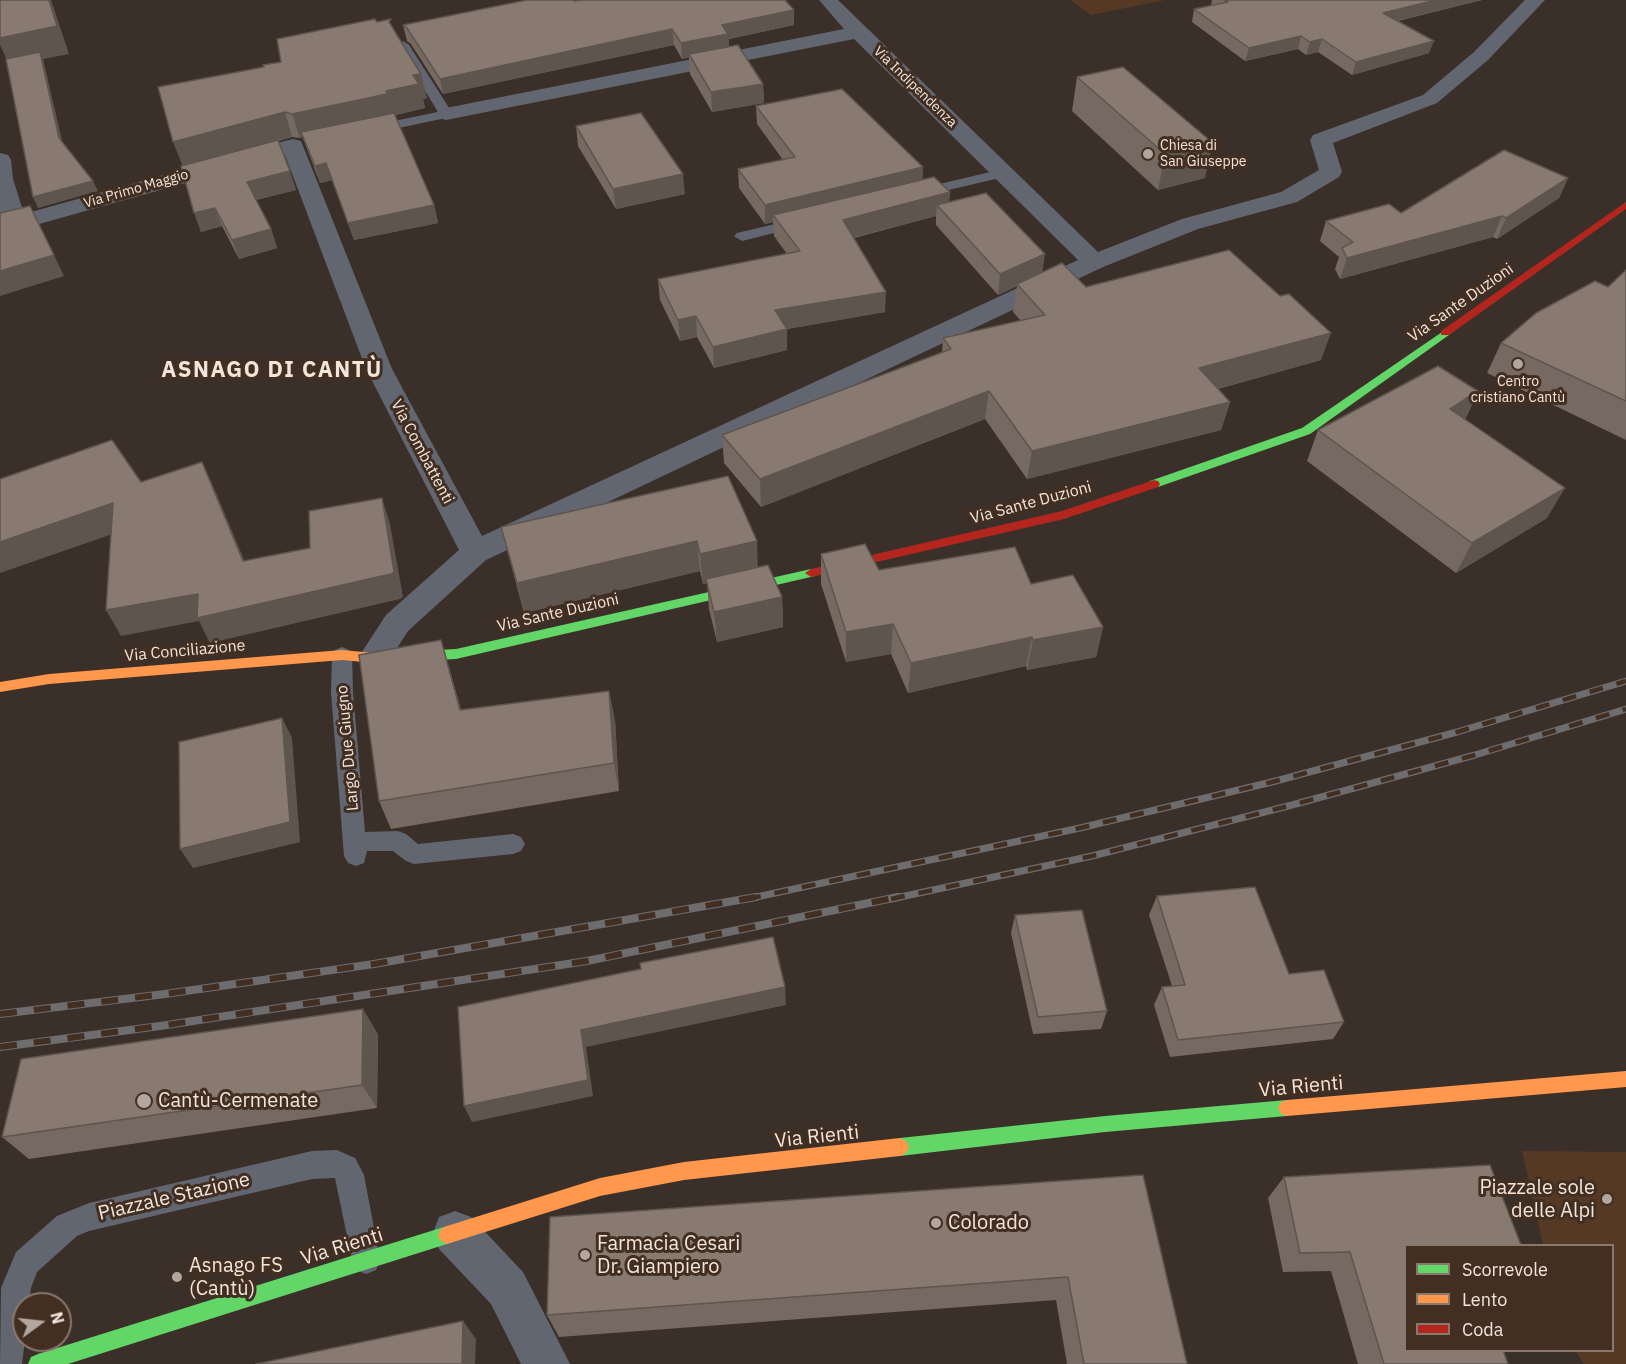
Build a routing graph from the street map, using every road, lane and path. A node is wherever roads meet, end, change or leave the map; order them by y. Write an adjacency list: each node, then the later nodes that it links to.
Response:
1 (828, 0): 3 (street, Via Indipendenza)
2 (1536, 0): 15 (street)
3 (858, 32): 5 (street); 9 (street, Via Indipendenza)
4 (403, 45): 5 (lane)
5 (446, 114): 6 (lane)
6 (358, 132)
7 (298, 145): 13 (street, Via Primo Maggio); 16 (street, Via Combattenti)
8 (0, 160): 13 (street, Via Primo Maggio)
9 (1002, 172): 10 (lane); 15 (street, Via Indipendenza)
10 (900, 197)
11 (1626, 206): 18 (street, Via Sante Duzioni)
12 (821, 217): 14 (lane)
13 (7, 226)
14 (742, 236)
15 (1094, 262): 16 (street)
16 (475, 552): 18 (street)
17 (342, 655): 18 (street, Via Conciliazione); 19 (street, Via Conciliazione); 20 (lane, Largo Due Giugno)
18 (374, 658)
19 (0, 687)
20 (513, 844)
21 (1626, 1079): 22 (street, Via Rienti)
22 (455, 1233): 23 (street, Via Rienti); 26 (street)
23 (366, 1260): 24 (lane, Piazzale Stazione); 25 (street, Via Rienti)
24 (7, 1364)
25 (38, 1364)
26 (546, 1364)

